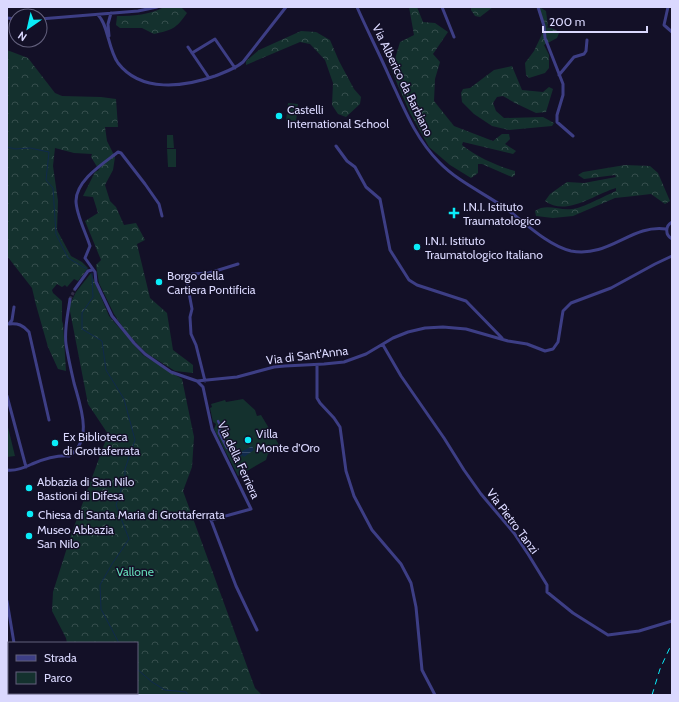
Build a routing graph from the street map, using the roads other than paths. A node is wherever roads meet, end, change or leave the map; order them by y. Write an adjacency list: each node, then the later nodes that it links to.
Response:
1 (157, 7): 7 (street)
2 (286, 7): 16 (street)
3 (357, 7): 23 (street, Via Alberico da Barbiano)
4 (442, 7): 11 (street)
5 (538, 7): 17 (street)
6 (668, 7): 10 (street)
7 (111, 13): 8 (street); 13 (street)
8 (98, 15): 9 (street); 13 (street)
9 (48, 18)
10 (672, 32)
11 (454, 37)
12 (587, 40): 17 (street)
13 (109, 42): 18 (street)
14 (188, 47): 15 (street)
15 (192, 53): 16 (street); 18 (street)
16 (235, 68): 18 (street)
17 (559, 74): 19 (street)
18 (209, 78)
19 (574, 136)
20 (336, 146): 32 (street)
21 (162, 216): 27 (street, Via di Sant'Anna)
22 (672, 222): 23 (street)
23 (666, 229): 24 (street)
24 (672, 239)
25 (672, 256): 32 (street, Via di Sant'Anna)
26 (238, 264): 36 (street)
27 (92, 270): 28 (street); 35 (street, Via di Sant'Anna)
28 (75, 289)
29 (70, 298): 41 (street)
30 (14, 307): 31 (street)
31 (9, 324): 38 (street)
32 (503, 339): 33 (street, Via di Sant'Anna)
33 (383, 345): 34 (street, Via di Sant'Anna); 44 (street, Via Pietro Tanzi)
34 (317, 364): 36 (street, Via di Sant'Anna); 47 (street)
35 (198, 381): 36 (street, Via di Sant'Anna); 45 (street, Via della Ferriera)
36 (205, 381)
37 (7, 396): 41 (street)
38 (49, 420)
39 (218, 422): 40 (street)
40 (234, 448)
41 (26, 467): 42 (street)
42 (7, 470)
43 (7, 601): 46 (street)
44 (672, 621)
45 (257, 630)
46 (14, 642)
47 (434, 695)

